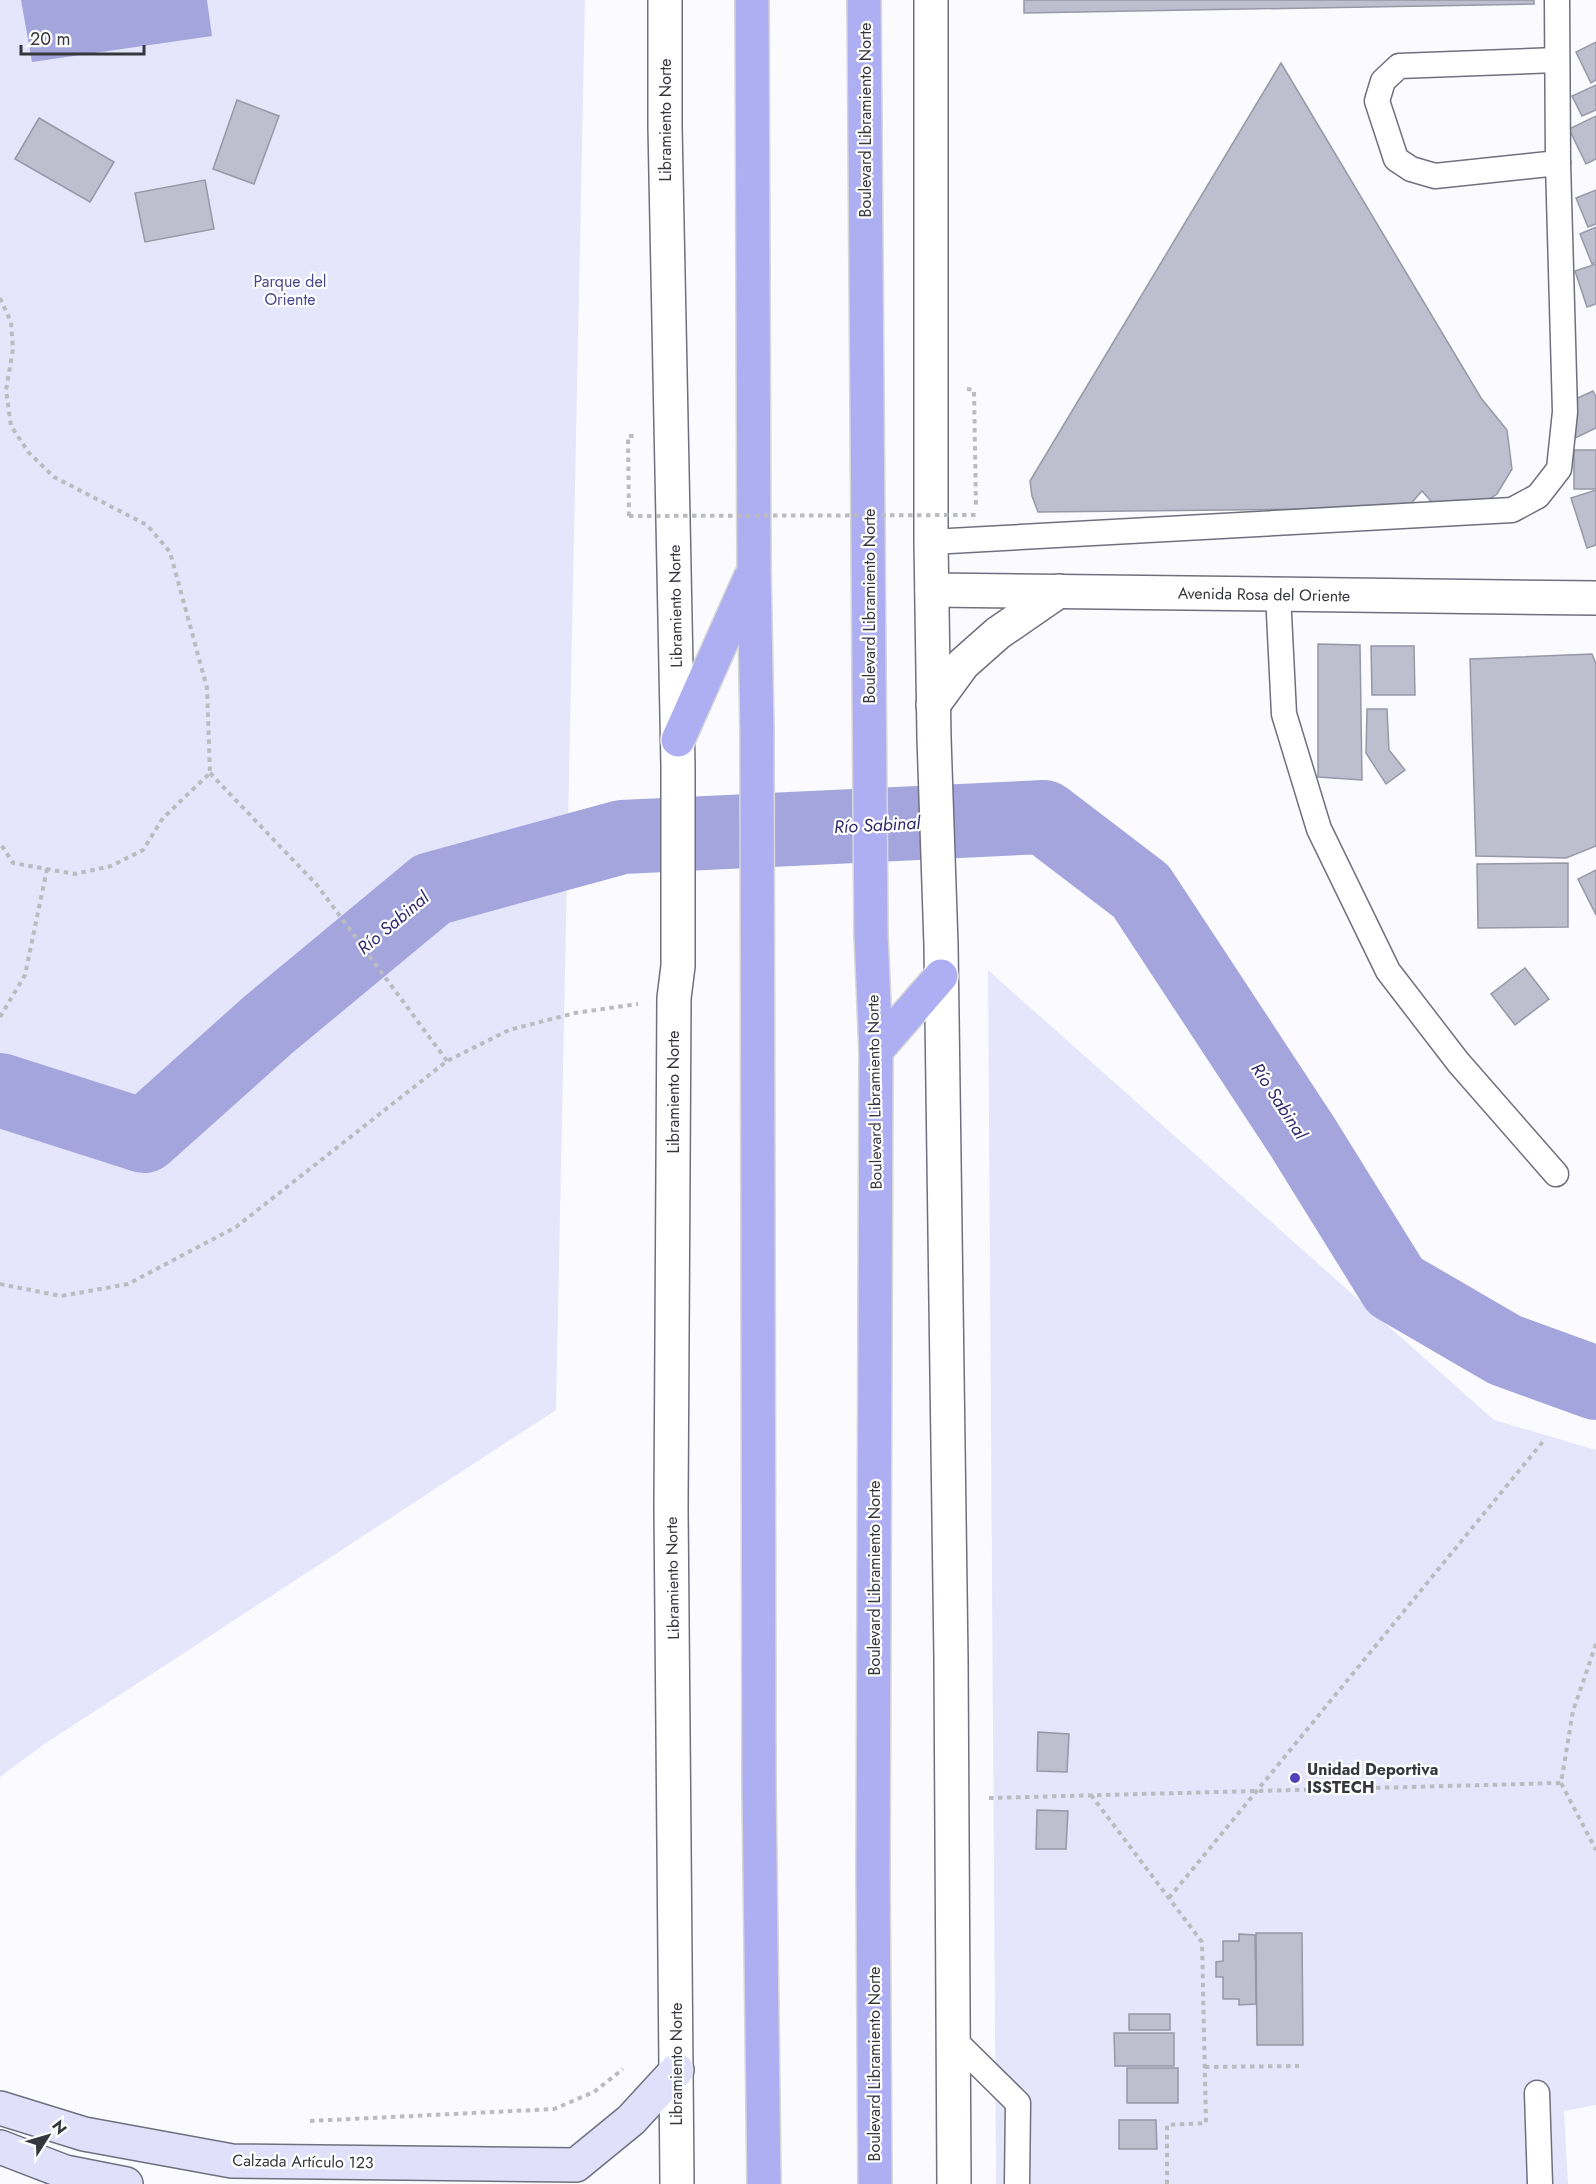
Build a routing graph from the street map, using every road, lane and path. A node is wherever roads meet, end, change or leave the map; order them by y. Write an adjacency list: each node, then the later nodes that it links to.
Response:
1 (665, 0): 18 (street, Libramiento Norte)
2 (752, 0): 12 (highway)
3 (864, 0): 25 (highway, Boulevard Libramiento Norte)
4 (931, 0): 11 (street)
5 (1557, 0): 6 (lane)
6 (1557, 60): 7 (lane); 7 (lane)
7 (1558, 163): 11 (lane)
8 (0, 298): 19 (path)
9 (976, 515): 10 (path, bridge)
10 (629, 516)
11 (931, 542): 13 (street)
12 (754, 569): 18 (highway); 48 (highway)
13 (932, 590): 14 (street, Avenida Rosa del Oriente); 17 (street)
14 (1059, 591): 15 (street, Avenida Rosa del Oriente); 17 (street)
15 (1278, 594): 16 (street, Avenida Rosa del Oriente); 27 (lane)
16 (1596, 598)
17 (933, 705): 22 (street)
18 (678, 753): 23 (street, Libramiento Norte)
19 (210, 773): 21 (path); 26 (path)
20 (0, 843): 21 (path)
21 (47, 869): 24 (path)
22 (941, 961): 25 (highway); 34 (street)
23 (674, 998): 26 (path); 41 (street, Libramiento Norte)
24 (0, 1017)
25 (876, 1051): 49 (highway, Boulevard Libramiento Norte)
26 (447, 1061): 28 (path)
27 (1556, 1174)
28 (0, 1284)
29 (1545, 1439): 32 (path)
30 (1596, 1644): 31 (path)
31 (1561, 1783): 32 (path); 35 (path)
32 (1257, 1791): 33 (path); 36 (path)
33 (1090, 1795): 34 (path); 36 (path)
34 (952, 1799): 37 (street)
35 (1596, 1850)
36 (1169, 1898): 40 (path)
37 (953, 2039): 50 (street); 51 (lane)
38 (1299, 2066): 40 (path)
39 (626, 2067): 44 (path)
40 (1205, 2067): 52 (path)
41 (677, 2070): 43 (main road, Calzada Artículo 123); 47 (street, Libramiento Norte)
42 (1537, 2093): 53 (lane)
43 (0, 2108)
44 (299, 2122)
45 (0, 2147): 46 (main road)
46 (126, 2184)
47 (677, 2184)
48 (764, 2184)
49 (875, 2184)
50 (954, 2184)
51 (1017, 2184)
52 (1167, 2184)
53 (1540, 2184)

